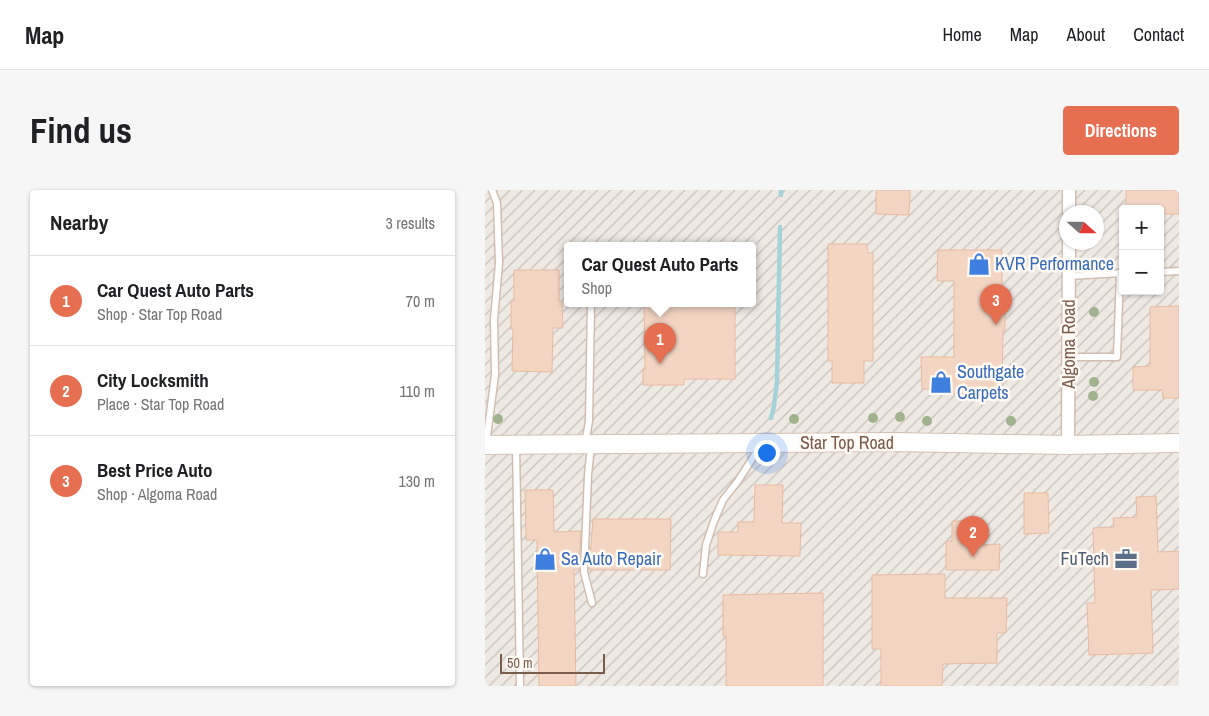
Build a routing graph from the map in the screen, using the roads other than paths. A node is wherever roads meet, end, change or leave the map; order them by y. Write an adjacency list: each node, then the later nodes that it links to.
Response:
1 (492, 190): 16 (lane)
2 (1069, 190): 3 (street)
3 (1069, 205)
4 (1069, 250): 8 (street, Algoma Road)
5 (1179, 271): 6 (lane)
6 (1164, 272)
7 (1119, 273): 8 (lane)
8 (1069, 276): 11 (street, Algoma Road)
9 (1120, 295): 11 (lane)
10 (591, 307): 15 (lane)
11 (1069, 357): 17 (street, Algoma Road)
12 (762, 443): 15 (street, Star Top Road); 17 (street, Star Top Road); 18 (lane)
13 (1179, 443): 17 (street, Star Top Road)
14 (516, 444): 15 (street, Star Top Road); 16 (street, Star Top Road); 20 (lane)
15 (588, 444): 19 (lane)
16 (486, 445)
17 (1068, 445)
18 (703, 574)
19 (592, 603)
20 (520, 686)

